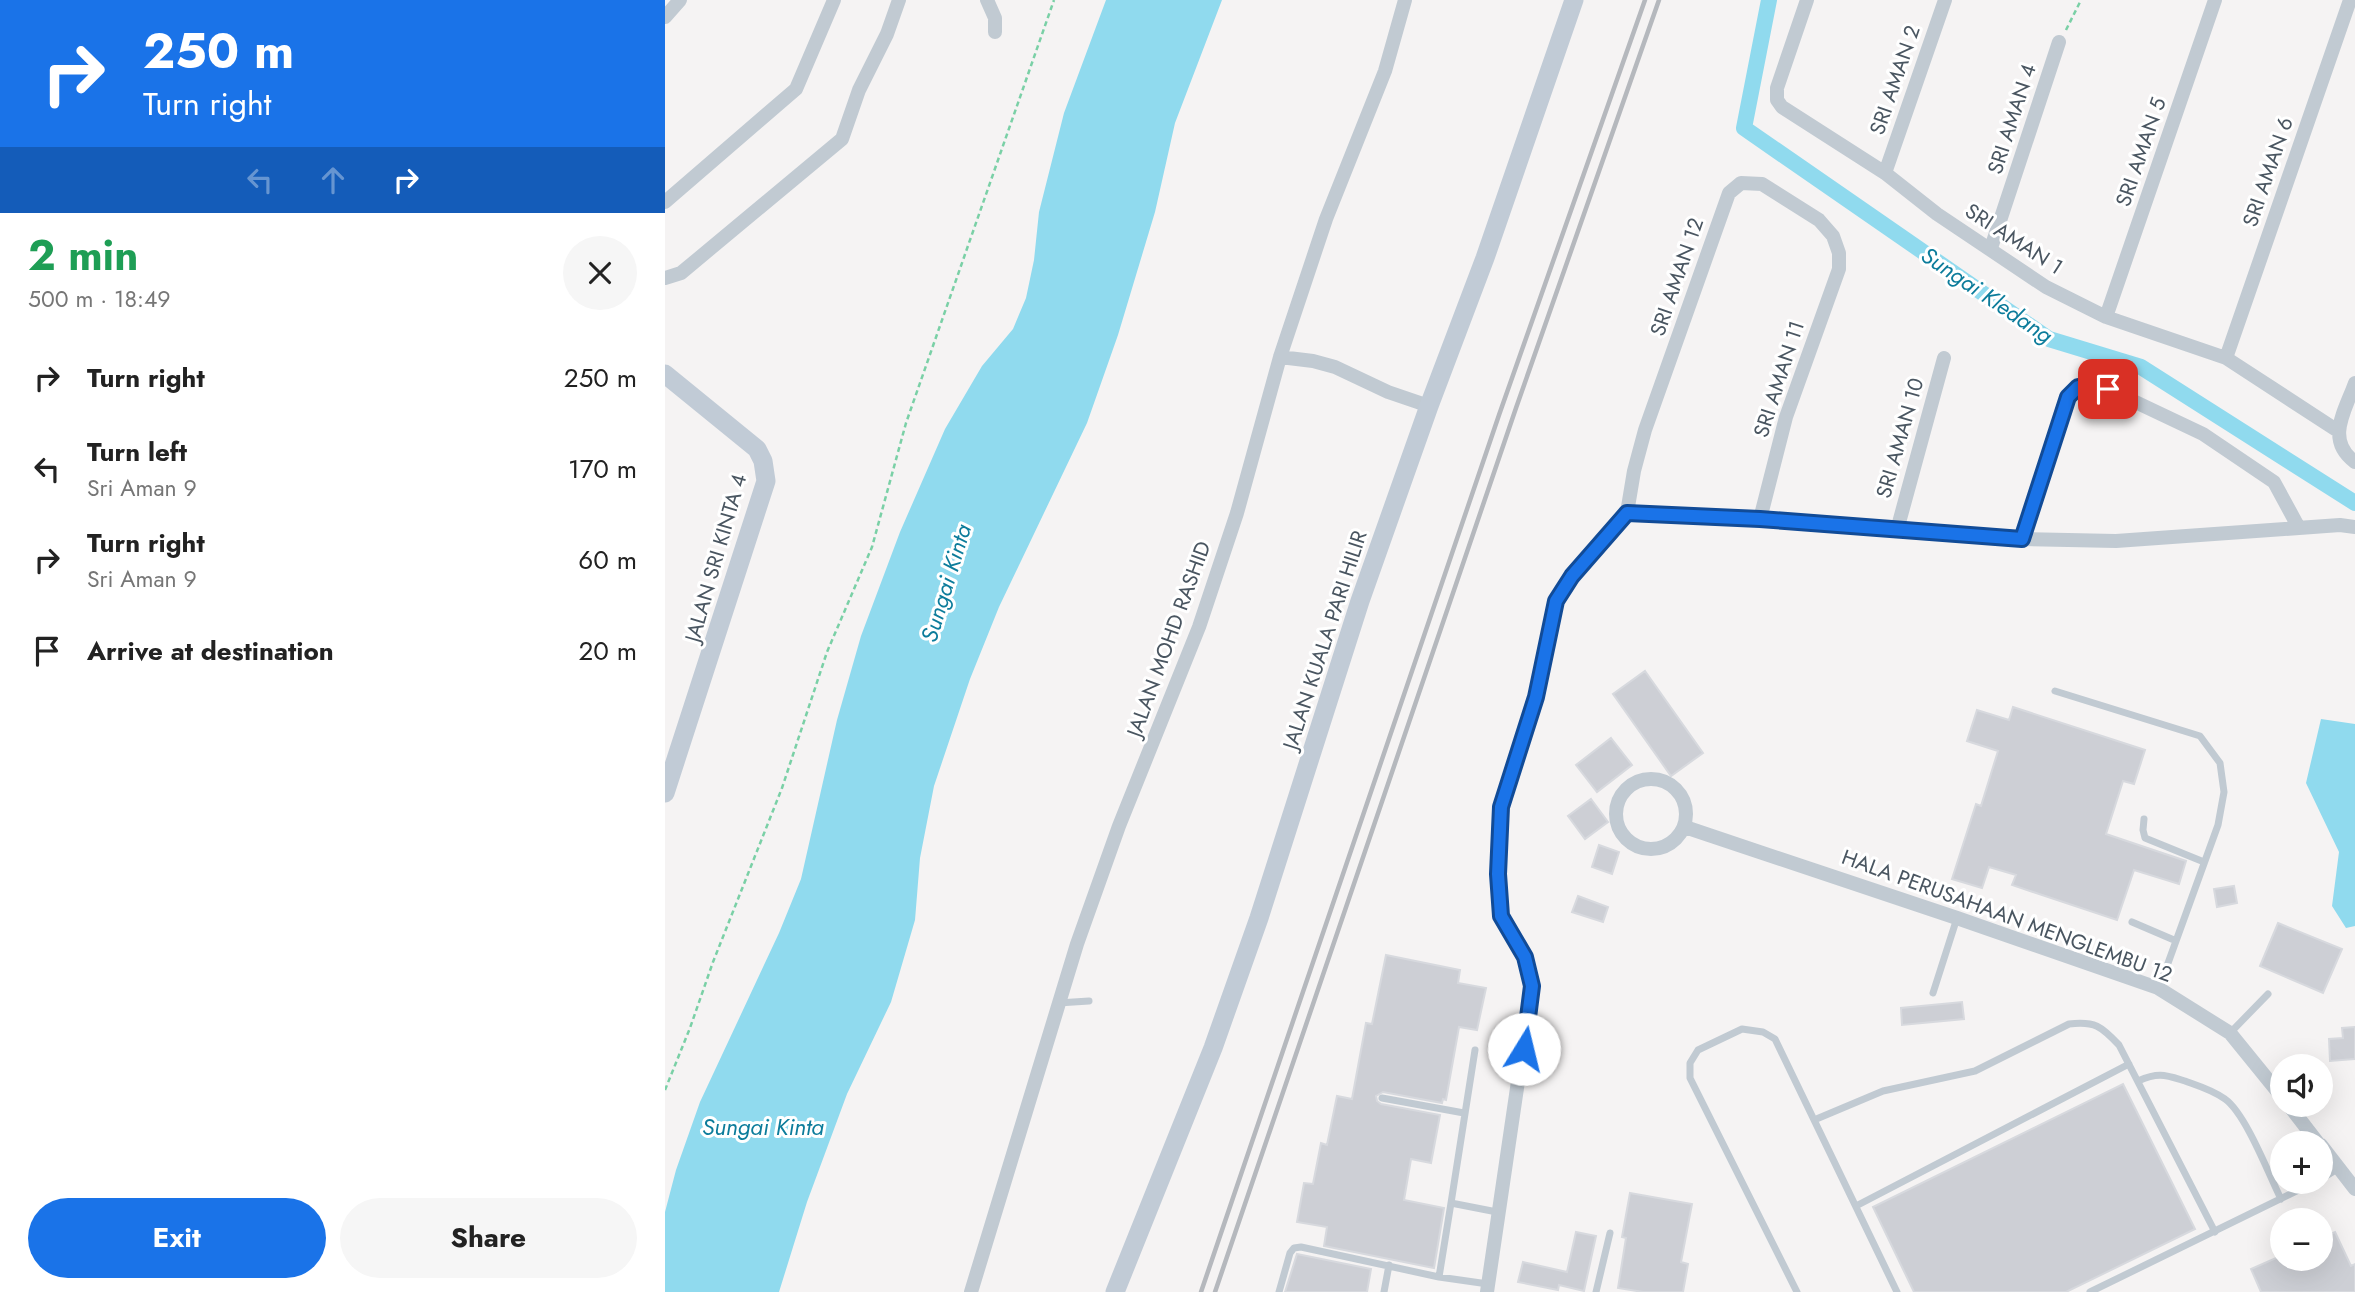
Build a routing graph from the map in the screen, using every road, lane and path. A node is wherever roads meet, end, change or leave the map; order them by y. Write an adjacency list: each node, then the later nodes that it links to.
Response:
1 (680, 0): 13 (street)
2 (834, 0): 17 (street)
3 (899, 0): 20 (street)
4 (987, 0): 14 (street)
5 (1054, 0): 54 (path)
6 (1405, 0): 22 (street, JALAN MOHD RASHID)
7 (1574, 0): 27 (street, JALAN KUALA PARI HILIR)
8 (1807, 0): 16 (street, SRI AMAN 1)
9 (1945, 0): 16 (street, SRI AMAN 2)
10 (2081, 0): 15 (path)
11 (2215, 0): 21 (street, SRI AMAN 5)
12 (2350, 0): 24 (street, SRI AMAN 6)
13 (665, 17)
14 (995, 32)
15 (2059, 42): 18 (street, SRI AMAN 4)
16 (1885, 173): 18 (street, SRI AMAN 1)
17 (665, 202)
18 (1991, 248): 21 (street, SRI AMAN 1)
19 (1839, 253): 30 (street, SRI AMAN 12); 31 (street, SRI AMAN 11)
20 (665, 278)
21 (2106, 317): 24 (street, SRI AMAN 1)
22 (1280, 357): 27 (street); 48 (street, JALAN MOHD RASHID)
23 (1944, 358): 34 (street, SRI AMAN 10)
24 (2226, 358): 28 (street, SRI AMAN 1)
25 (665, 374): 37 (street, JALAN SRI KINTA 4)
26 (2355, 383): 28 (street)
27 (1429, 406): 75 (street, JALAN KUALA PARI HILIR)
28 (2338, 431): 29 (street)
29 (2355, 462)
30 (1627, 513): 31 (street); 68 (street)
31 (1760, 519): 34 (street)
32 (2355, 527): 33 (street)
33 (2299, 528): 35 (street); 35 (street)
34 (1897, 530): 35 (street)
35 (2022, 539)
36 (2055, 691): 40 (lane)
37 (665, 793)
38 (2144, 820): 40 (lane)
39 (1685, 827): 39 (street); 41 (street, HALA PERUSAHAAN MENGLEMBU 12)
40 (2204, 862): 43 (lane)
41 (1957, 918): 44 (street, HALA PERUSAHAAN MENGLEMBU 12); 45 (lane)
42 (2132, 922): 43 (lane)
43 (2175, 940): 44 (lane)
44 (2158, 988): 49 (street, HALA PERUSAHAAN MENGLEMBU 12)
45 (1933, 993)
46 (2268, 994): 49 (lane)
47 (1089, 1001): 48 (lane)
48 (1057, 1004): 74 (street, JALAN MOHD RASHID)
49 (2230, 1033): 53 (street, HALA PERUSAHAAN MENGLEMBU 12)
50 (1475, 1050): 56 (lane)
51 (2129, 1064): 52 (lane); 58 (lane); 67 (lane)
52 (2138, 1081): 65 (lane); 69 (lane)
53 (2270, 1082)
54 (665, 1090)
55 (1382, 1098): 56 (lane)
56 (1464, 1113): 66 (lane)
57 (2298, 1117): 59 (street)
58 (1814, 1120): 67 (lane); 79 (lane)
59 (2309, 1131)
60 (2333, 1161): 61 (street)
61 (2339, 1168): 62 (lane); 63 (street)
62 (2333, 1172)
63 (2355, 1189)
64 (2291, 1194): 65 (lane)
65 (2281, 1199): 69 (lane)
66 (1451, 1203): 68 (lane); 72 (lane)
67 (1856, 1206): 80 (lane)
68 (1497, 1212): 73 (street)
69 (2215, 1231): 81 (lane)
70 (1610, 1233): 78 (lane)
71 (1389, 1265): 72 (lane); 76 (lane); 77 (lane)
72 (1440, 1277): 73 (lane)
73 (1487, 1288)
74 (971, 1292)
75 (1115, 1292)
76 (1279, 1292)
77 (1384, 1292)
78 (1596, 1292)
79 (1797, 1292)
80 (1897, 1292)
81 (2091, 1292)

